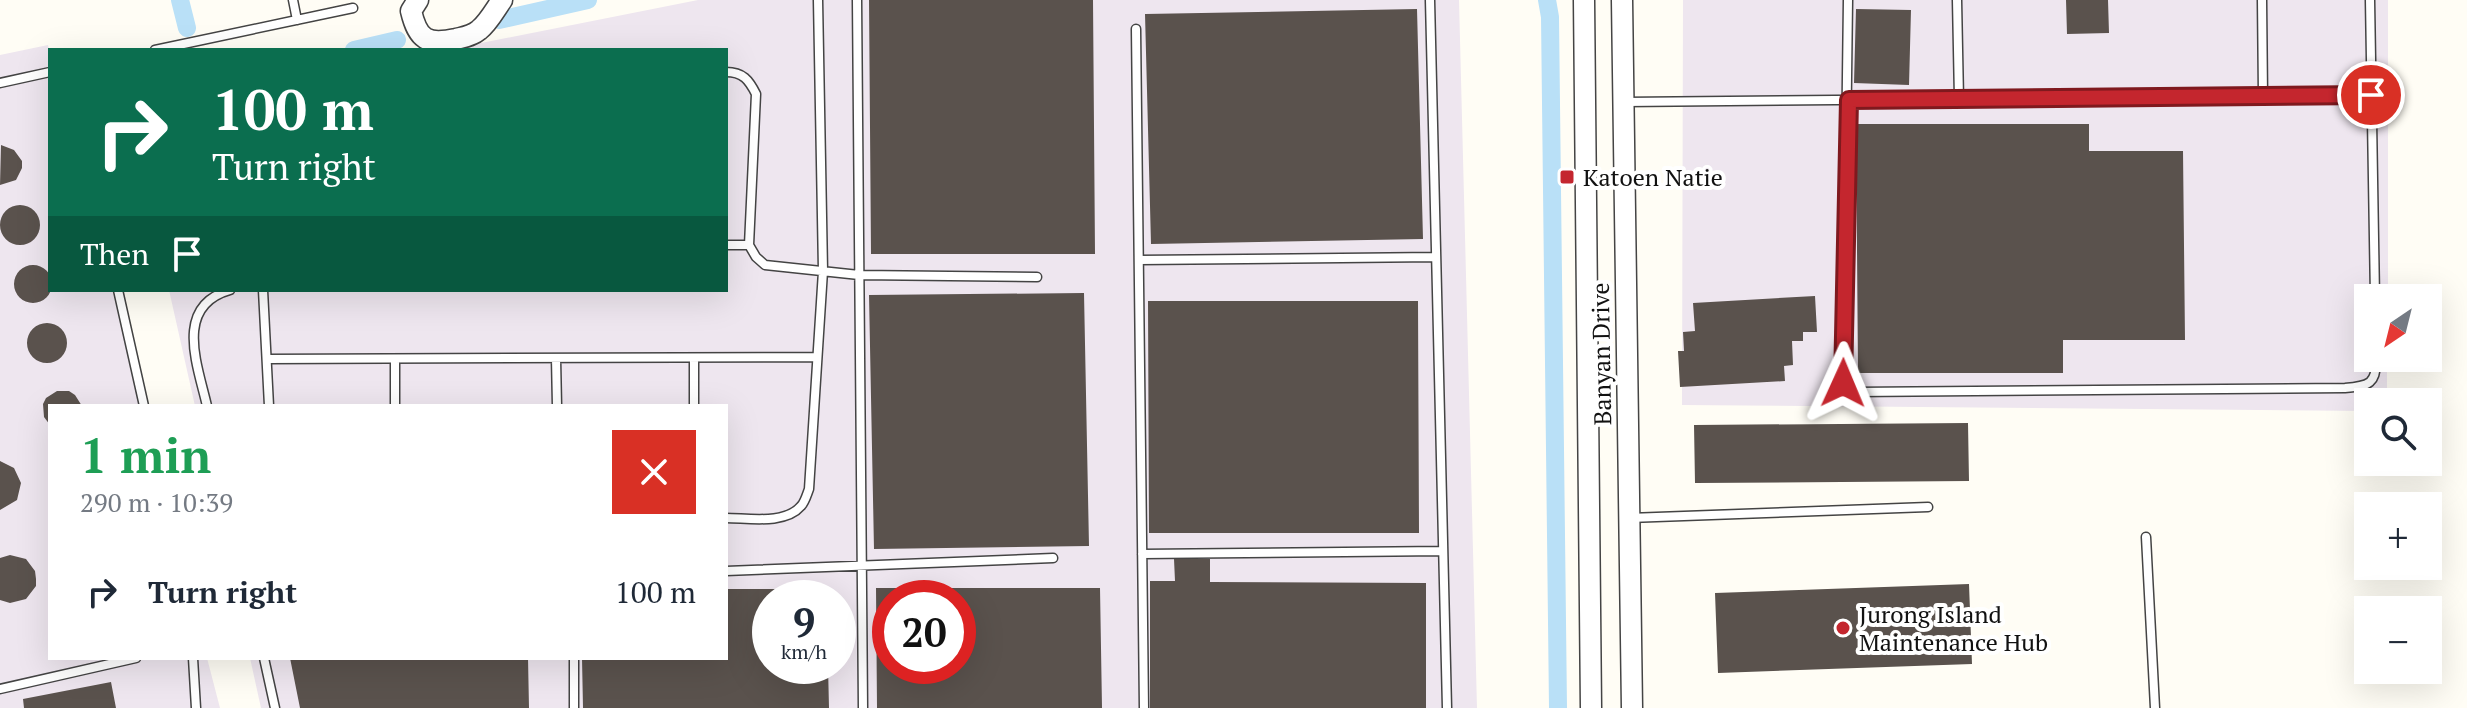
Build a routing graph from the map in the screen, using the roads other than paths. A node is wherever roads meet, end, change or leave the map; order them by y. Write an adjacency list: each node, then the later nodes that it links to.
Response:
1 (293, 0): 14 (lane)
2 (418, 0): 16 (street)
3 (502, 0): 16 (street)
4 (818, 0): 30 (lane)
5 (857, 0): 31 (lane)
6 (1430, 0): 28 (lane)
7 (1584, 0): 69 (street, Banyan Drive)
8 (1622, 0): 25 (street, Banyan Drive)
9 (1848, 0): 24 (lane)
10 (1957, 0): 23 (lane)
11 (2262, 0): 22 (lane)
12 (2370, 0): 21 (lane)
13 (353, 8): 14 (lane)
14 (297, 20): 17 (lane)
15 (1136, 29): 29 (lane)
16 (471, 43)
17 (164, 48)
18 (48, 72): 20 (lane)
19 (728, 72): 27 (lane)
20 (0, 83)
21 (2371, 95): 22 (lane); 33 (lane)
22 (2263, 96): 23 (lane)
23 (1959, 99): 24 (lane)
24 (1849, 100): 25 (lane); 42 (lane)
25 (1624, 102): 51 (street, Banyan Drive)
26 (728, 245): 27 (lane)
27 (749, 245): 30 (lane)
28 (1436, 257): 29 (lane); 53 (lane)
29 (1139, 260): 54 (lane)
30 (823, 271): 31 (lane); 37 (lane)
31 (859, 275): 32 (lane); 56 (lane)
32 (1037, 277)
33 (2375, 284)
34 (118, 292): 43 (lane)
35 (222, 292): 44 (lane)
36 (263, 292): 40 (lane)
37 (817, 357): 39 (lane); 50 (lane)
38 (556, 358): 39 (lane); 41 (lane); 47 (lane)
39 (694, 358): 48 (lane)
40 (267, 359): 41 (lane); 45 (lane)
41 (395, 359): 46 (lane)
42 (2376, 372)
43 (144, 404)
44 (207, 404)
45 (269, 404)
46 (395, 404)
47 (557, 404)
48 (694, 404)
49 (1928, 507): 51 (lane)
50 (728, 518)
51 (1629, 518): 70 (street, Banyan Drive)
52 (2146, 537): 71 (lane)
53 (1443, 551): 54 (lane); 68 (lane)
54 (1142, 554): 67 (lane)
55 (1053, 558): 56 (lane)
56 (862, 564): 57 (lane); 66 (lane)
57 (728, 571)
58 (127, 660): 62 (lane)
59 (193, 660): 63 (lane)
60 (264, 660): 64 (lane)
61 (574, 660): 65 (lane)
62 (0, 689)
63 (196, 708)
64 (275, 708)
65 (574, 708)
66 (863, 708)
67 (1144, 708)
68 (1447, 708)
69 (1591, 708)
70 (1632, 708)
71 (2155, 708)

